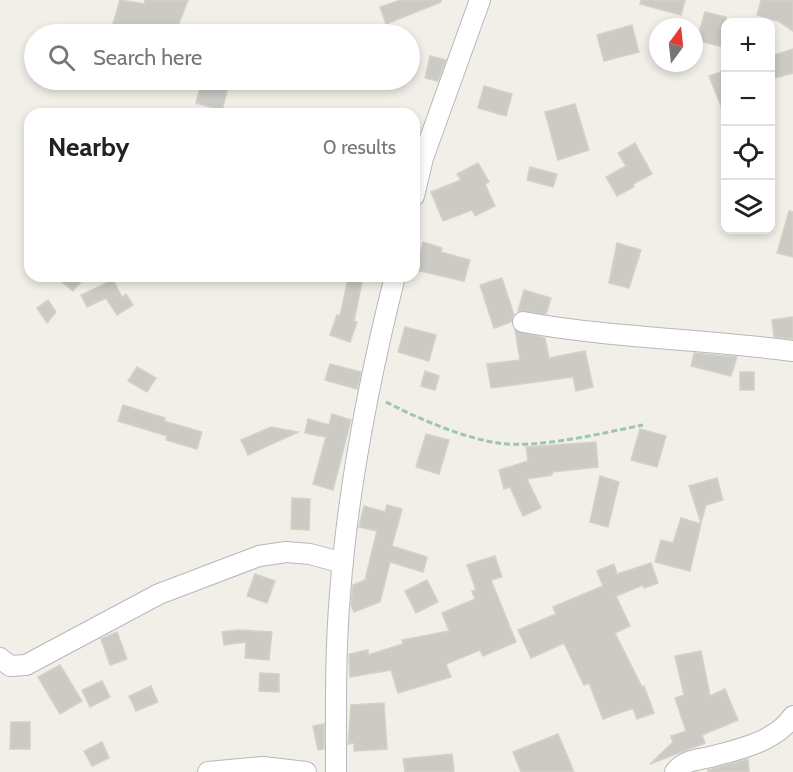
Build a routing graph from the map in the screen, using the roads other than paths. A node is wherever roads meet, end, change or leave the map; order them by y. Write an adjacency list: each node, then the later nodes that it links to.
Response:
1 (480, 0): 2 (street)
2 (420, 171)
3 (393, 282): 6 (street)
4 (523, 322): 5 (street)
5 (793, 351)
6 (343, 563): 7 (street); 11 (street)
7 (0, 658)
8 (793, 716): 12 (street)
9 (208, 772): 10 (street)
10 (306, 772)
11 (336, 772)
12 (675, 772)

